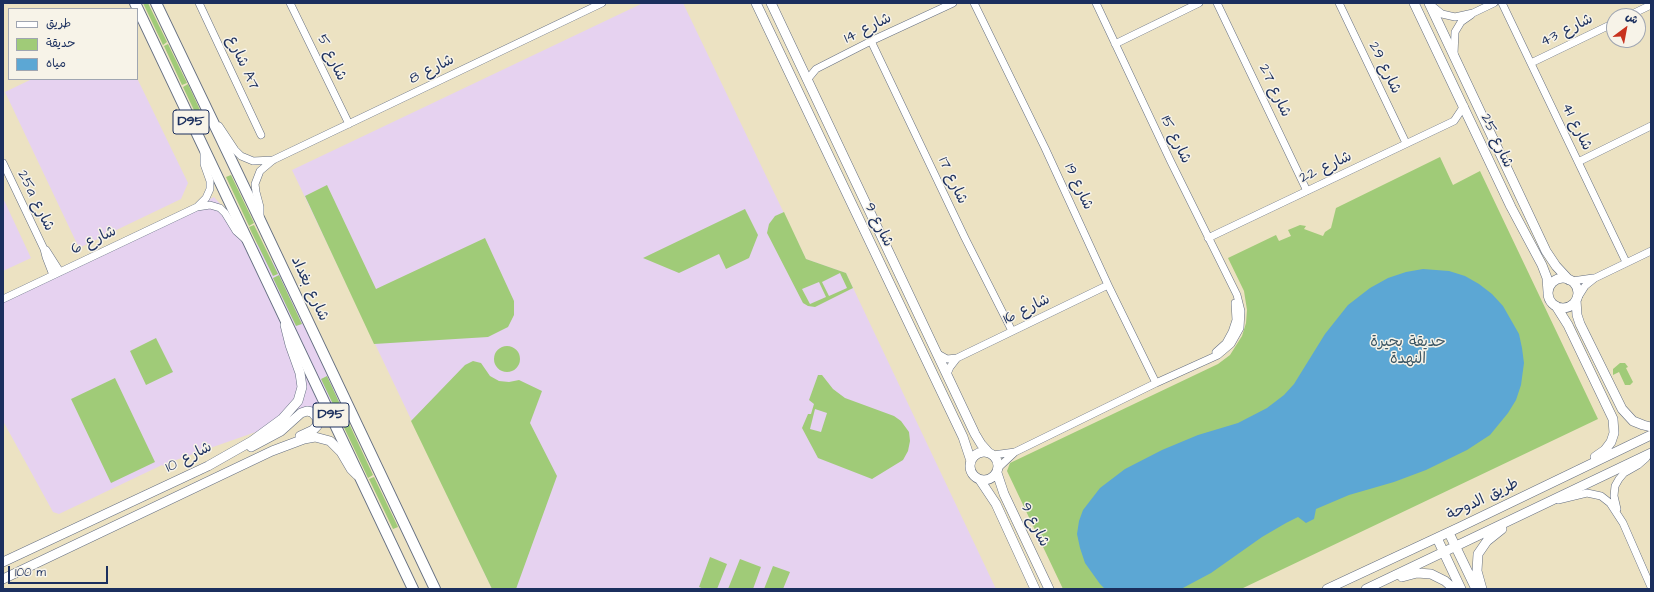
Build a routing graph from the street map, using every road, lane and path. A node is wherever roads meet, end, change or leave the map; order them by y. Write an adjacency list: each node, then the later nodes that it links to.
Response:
1 (156, 3): 27 (main road, شارع بغداد / D95)
2 (199, 3): 33 (street, شارع A7)
3 (602, 3): 30 (street, شارع 8)
4 (756, 3): 48 (street, شارع 9)
5 (771, 3): 24 (street, شارع 9)
6 (953, 3): 20 (street, شارع 14)
7 (974, 3): 50 (street, شارع 19)
8 (1096, 3): 21 (street, شارع 15)
9 (1199, 3): 21 (street)
10 (1217, 3): 39 (street, شارع 27)
11 (1338, 3): 34 (street, شارع 29)
12 (1414, 3): 28 (street, شارع 25)
13 (1494, 3): 18 (street)
14 (1502, 3): 23 (street, شارع 41)
15 (292, 4): 30 (street, شارع 5)
16 (1429, 4): 18 (street); 22 (street, شارع 25)
17 (138, 9): 35 (main road, D95)
18 (1472, 13): 22 (street)
19 (1606, 27): 23 (street, شارع 43)
20 (871, 41): 25 (street, شارع 14); 57 (street, شارع 17)
21 (1115, 44): 42 (street, شارع 15)
22 (1454, 57): 49 (street, شارع 25)
23 (1531, 63): 37 (street, شارع 41)
24 (802, 68): 25 (street); 26 (street, شارع 9)
25 (816, 69): 26 (street, شارع 14)
26 (807, 80): 56 (street, شارع 9)
27 (200, 97): 36 (street, شارع 8); 41 (main road, شارع بغداد / D95)
28 (1464, 106): 29 (street); 31 (street, شارع 25)
29 (1454, 121): 31 (street); 34 (street, شارع 22)
30 (349, 124): 36 (street, شارع 8)
31 (1472, 124): 51 (street, شارع 25)
32 (1651, 126): 37 (street)
33 (261, 135)
34 (1406, 143): 39 (street, شارع 22)
35 (204, 148): 40 (street, شارع 6); 43 (main road, D95)
36 (273, 160): 41 (street, شارع 8)
37 (1578, 162): 45 (street, شارع 41)
38 (3, 163): 46 (street, 25a شارع)
39 (1307, 191): 42 (street, شارع 22)
40 (197, 207): 43 (street, شارع 6); 46 (street, شارع 6)
41 (260, 220): 86 (main road, شارع بغداد / D95)
42 (1208, 238): 61 (street, شارع 15)
43 (248, 241): 55 (main road, D95)
44 (1651, 250): 45 (street)
45 (1626, 262): 47 (street)
46 (57, 273): 53 (street, شارع 6)
47 (1595, 278): 49 (street); 52 (street)
48 (888, 279): 56 (street); 68 (street, شارع 9)
49 (1570, 280): 51 (street); 52 (street)
50 (1108, 285): 57 (street, شارع 16); 61 (street, شارع 19)
51 (1548, 292): 54 (street)
52 (1577, 298): 54 (street); 62 (street)
53 (3, 299)
54 (1556, 306): 70 (street)
55 (284, 315): 69 (street, شارع 10); 72 (main road, D95)
56 (920, 317): 58 (street, شارع 9)
57 (1012, 331): 59 (street, شارع 16)
58 (938, 354): 59 (street); 60 (street, شارع 9)
59 (957, 358): 60 (street)
60 (947, 374): 66 (street, شارع 9)
61 (1156, 383): 65 (street, شارع 15)
62 (1651, 427)
63 (1651, 436): 70 (street, طريق الدوحة)
64 (272, 451): 69 (street); 72 (street, شارع 10); 82 (street, شارع 10)
65 (1015, 452): 66 (street, شارع 15); 71 (street, شارع 15)
66 (991, 454): 68 (street); 71 (street)
67 (1650, 454): 74 (street, طريق الدوحة); 76 (street)
68 (971, 461): 73 (street)
69 (208, 466): 81 (street, شارع 10)
70 (1581, 469): 77 (street, طريق الدوحة)
71 (997, 471): 73 (street); 88 (street, شارع 9)
72 (362, 478): 85 (main road, D95)
73 (980, 480): 87 (street, شارع 9)
74 (1552, 500): 75 (street, طريق الدوحة); 76 (street)
75 (1525, 513): 79 (street, طريق الدوحة); 94 (street)
76 (1618, 513): 84 (street)
77 (1449, 533): 78 (street, طريق الدوحة); 79 (street)
78 (1437, 538): 80 (street); 89 (street, طريق الدوحة)
79 (1455, 547): 80 (street, طريق الدوحة); 93 (street)
80 (1444, 552): 83 (street, طريق الدوحة); 92 (street)
81 (3, 562)
82 (3, 579)
83 (1380, 582): 90 (street, طريق الدوحة); 91 (street)
84 (1651, 587)
85 (414, 589)
86 (435, 589)
87 (1036, 589)
88 (1049, 589)
89 (1327, 589)
90 (1366, 589)
91 (1454, 589)
92 (1461, 589)
93 (1476, 589)
94 (1482, 589)

